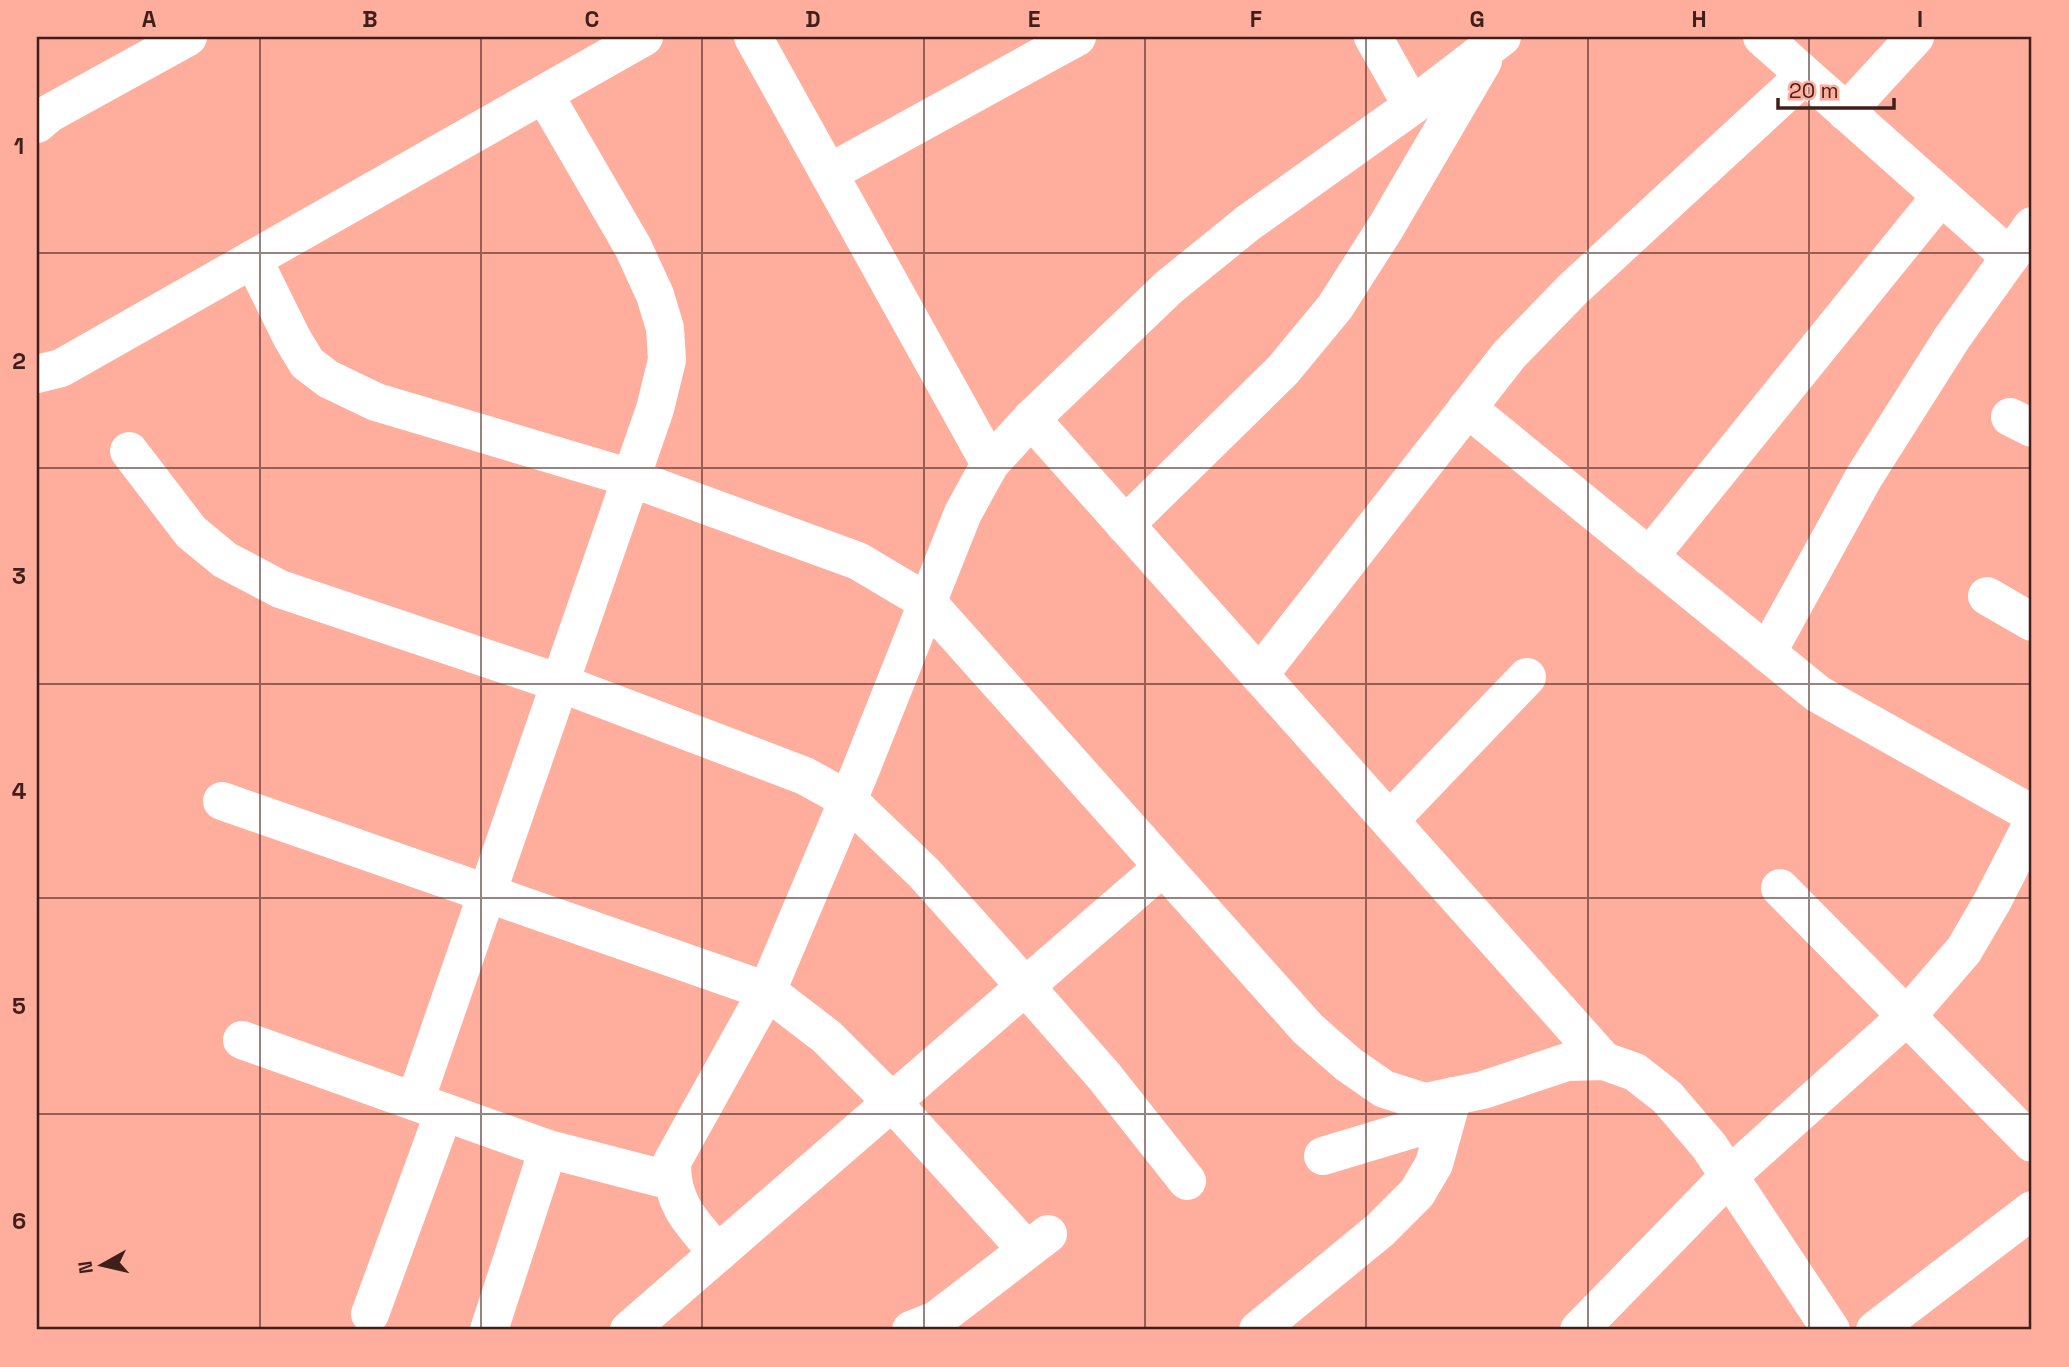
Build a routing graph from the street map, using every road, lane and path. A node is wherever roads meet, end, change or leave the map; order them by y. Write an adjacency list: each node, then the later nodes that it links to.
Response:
1 (188, 37): 12 (street)
2 (753, 37): 14 (street)
3 (1077, 37): 14 (street)
4 (1373, 37): 11 (street)
5 (1762, 37): 9 (street)
6 (1915, 37): 13 (street)
7 (634, 39): 10 (street)
8 (1497, 41): 11 (street); 25 (street)
9 (1804, 76): 13 (street); 20 (street)
10 (544, 94): 18 (street); 24 (street)
11 (1412, 106): 21 (street)
12 (40, 108)
13 (1846, 112): 15 (street)
14 (829, 173): 23 (street)
15 (1941, 196): 17 (street); 26 (street)
16 (2032, 226): 17 (street)
17 (2010, 257): 30 (street)
18 (254, 258): 19 (street); 24 (street)
19 (37, 374)
20 (1467, 408): 26 (street); 31 (street)
21 (1031, 419): 23 (street); 25 (street)
22 (129, 451): 33 (street)
23 (990, 464): 28 (street)
24 (631, 478): 28 (street); 33 (street)
25 (1125, 524): 31 (street)
26 (1648, 557): 30 (street)
27 (1987, 596): 29 (street)
28 (927, 602): 34 (street); 39 (street)
29 (2032, 622)
30 (1768, 653): 36 (street)
31 (1259, 675): 37 (street)
32 (1527, 677): 37 (street)
33 (560, 683): 34 (street); 41 (street)
34 (848, 800): 42 (street); 43 (street)
35 (222, 801): 41 (street)
36 (2032, 814)
37 (1390, 820): 46 (street)
38 (2032, 824): 44 (street)
39 (1163, 867): 42 (street); 49 (street)
40 (1780, 888): 44 (street)
41 (487, 895): 43 (street); 48 (street)
42 (1025, 986): 47 (street); 55 (street)
43 (768, 991): 47 (street); 54 (street)
44 (1907, 1016): 50 (street); 53 (street)
45 (242, 1040): 48 (street)
46 (1604, 1060): 49 (street); 53 (street)
47 (892, 1101): 57 (street); 61 (street)
48 (430, 1107): 51 (street); 58 (street)
49 (1449, 1108): 52 (street); 62 (street)
50 (2032, 1143)
51 (548, 1149): 54 (street); 59 (street)
52 (1323, 1156)
53 (1728, 1176): 63 (street); 64 (street)
54 (671, 1181): 57 (street)
55 (1187, 1181)
56 (2032, 1210): 65 (street)
57 (718, 1253): 60 (street)
58 (370, 1314)
59 (489, 1330)
60 (629, 1330)
61 (911, 1330)
62 (1258, 1330)
63 (1579, 1330)
64 (1831, 1330)
65 (1875, 1330)

